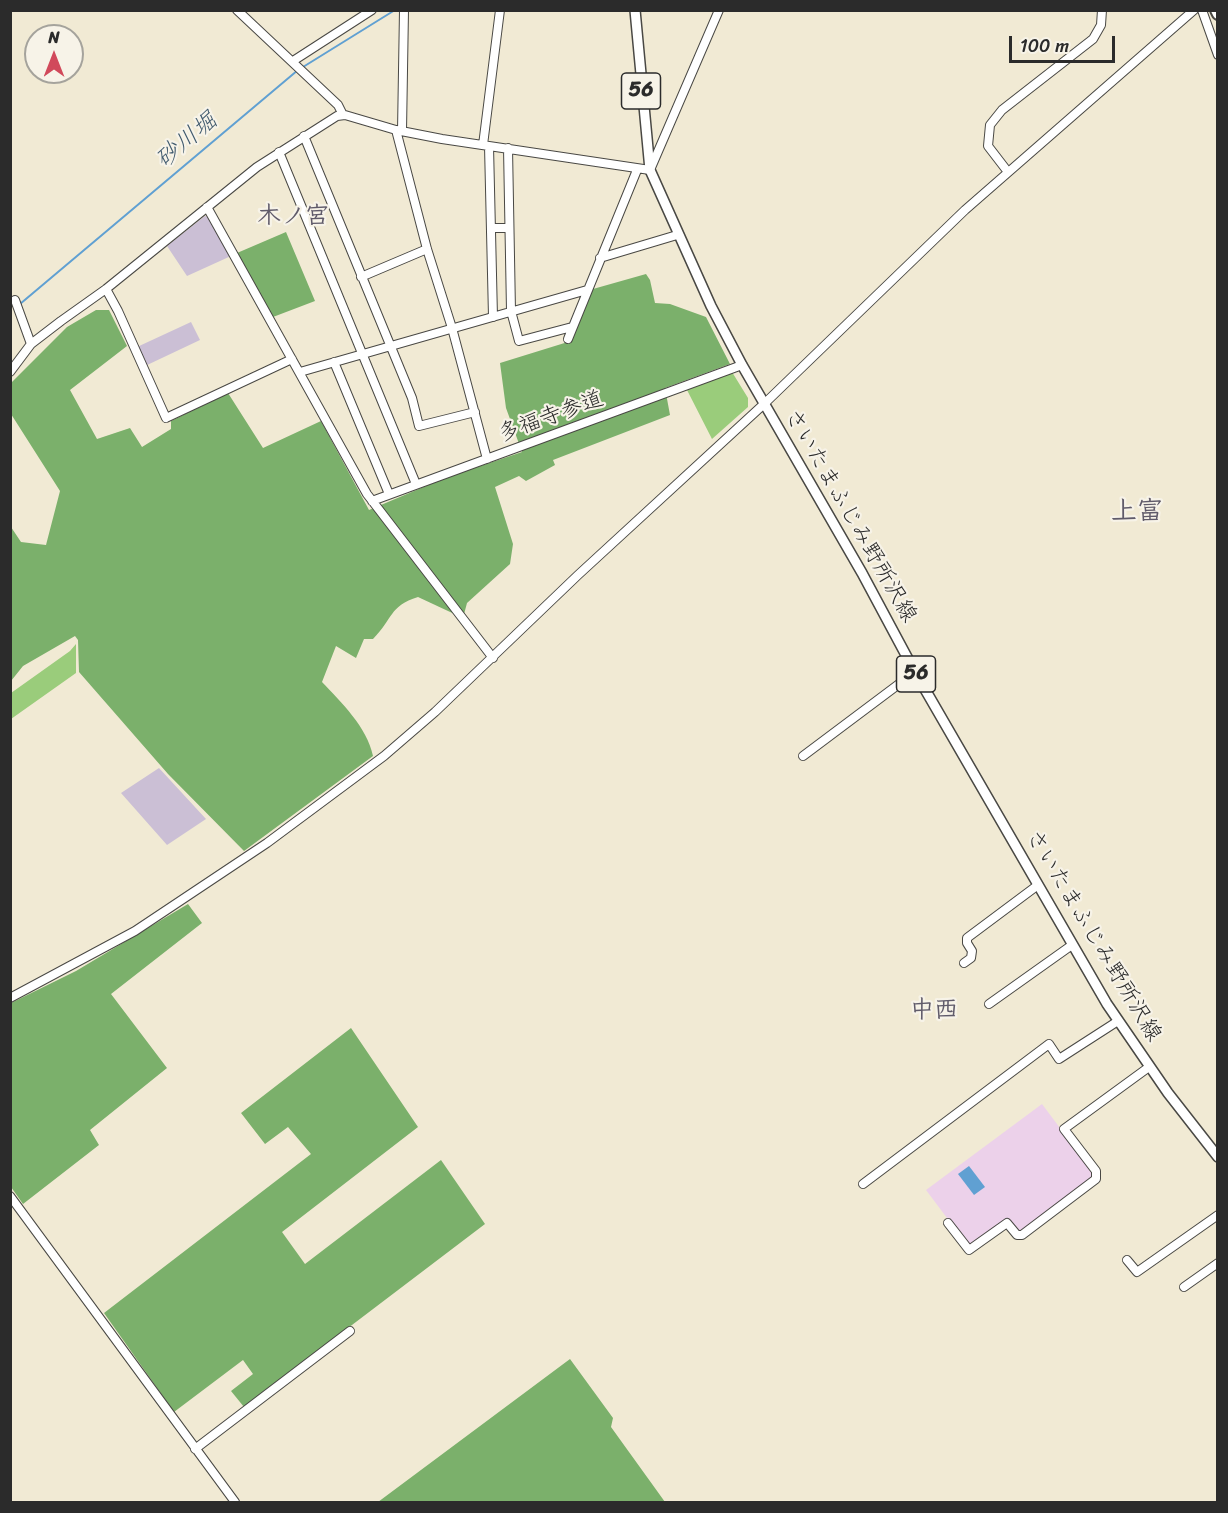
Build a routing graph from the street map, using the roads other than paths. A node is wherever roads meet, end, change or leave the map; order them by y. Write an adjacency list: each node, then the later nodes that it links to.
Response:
1 (237, 10): 11 (street)
2 (372, 10): 11 (street)
3 (500, 10): 15 (street)
4 (635, 10): 19 (main road, さいたまふじみ野所沢線 / 56)
5 (719, 10): 19 (street)
6 (1102, 10): 20 (street)
7 (1194, 10): 20 (street)
8 (1202, 10): 10 (street)
9 (404, 11): 13 (street)
10 (1218, 55)
11 (294, 62): 12 (street)
12 (343, 115): 13 (street); 14 (street)
13 (399, 130): 15 (street); 25 (street)
14 (303, 136): 17 (street); 27 (street)
15 (486, 145): 16 (street); 22 (street)
16 (508, 148): 18 (street); 23 (street)
17 (279, 152): 21 (street); 38 (street)
18 (638, 170): 19 (street); 26 (street)
19 (650, 170): 24 (main road, さいたまふじみ野所沢線 / 56)
20 (1008, 172): 44 (street)
21 (207, 207): 28 (street); 39 (street)
22 (491, 228): 23 (street); 32 (street)
23 (509, 228): 31 (street)
24 (677, 235): 26 (street); 41 (main road, さいたまふじみ野所沢線 / 56)
25 (427, 249): 27 (street); 34 (street)
26 (600, 258): 29 (street)
27 (361, 277): 37 (street)
28 (106, 289): 36 (street); 39 (street)
29 (587, 290): 31 (street); 33 (street)
30 (15, 300): 36 (street)
31 (511, 311): 32 (street); 33 (street)
32 (493, 316): 34 (street)
33 (572, 327): 35 (street)
34 (452, 328): 37 (street); 45 (street)
35 (568, 339)
36 (31, 344): 42 (street)
37 (389, 346): 38 (street); 45 (street)
38 (363, 354): 40 (street); 47 (street)
39 (292, 359): 43 (street)
40 (334, 362): 43 (street); 48 (street)
41 (742, 365): 44 (main road, さいたまふじみ野所沢線 / 56); 46 (street, 多福寺参道)
42 (10, 372)
43 (300, 372): 49 (street)
44 (764, 404): 50 (street); 51 (main road, さいたまふじみ野所沢線 / 56)
45 (475, 412): 46 (street)
46 (487, 459): 47 (street, 多福寺参道)
47 (416, 484): 48 (street, 多福寺参道)
48 (389, 494): 49 (street, 多福寺参道)
49 (372, 501): 50 (street)
50 (493, 658): 56 (street)
51 (915, 672): 52 (street); 53 (main road, さいたまふじみ野所沢線 / 56)
52 (802, 756)
53 (1038, 885): 54 (main road, さいたまふじみ野所沢線 / 56); 55 (street)
54 (1072, 945): 57 (street); 58 (main road, さいたまふじみ野所沢線 / 56)
55 (963, 963)
56 (10, 998)
57 (989, 1004)
58 (1118, 1021): 59 (main road, さいたまふじみ野所沢線 / 56); 61 (street)
59 (1149, 1067): 60 (main road, さいたまふじみ野所沢線 / 56); 64 (street)
60 (1218, 1157)
61 (863, 1184)
62 (10, 1196): 69 (street)
63 (1218, 1215): 65 (street)
64 (948, 1223)
65 (1126, 1260)
66 (1218, 1263): 67 (street)
67 (1184, 1287)
68 (350, 1331): 69 (street)
69 (195, 1449): 70 (street)
70 (235, 1503)

